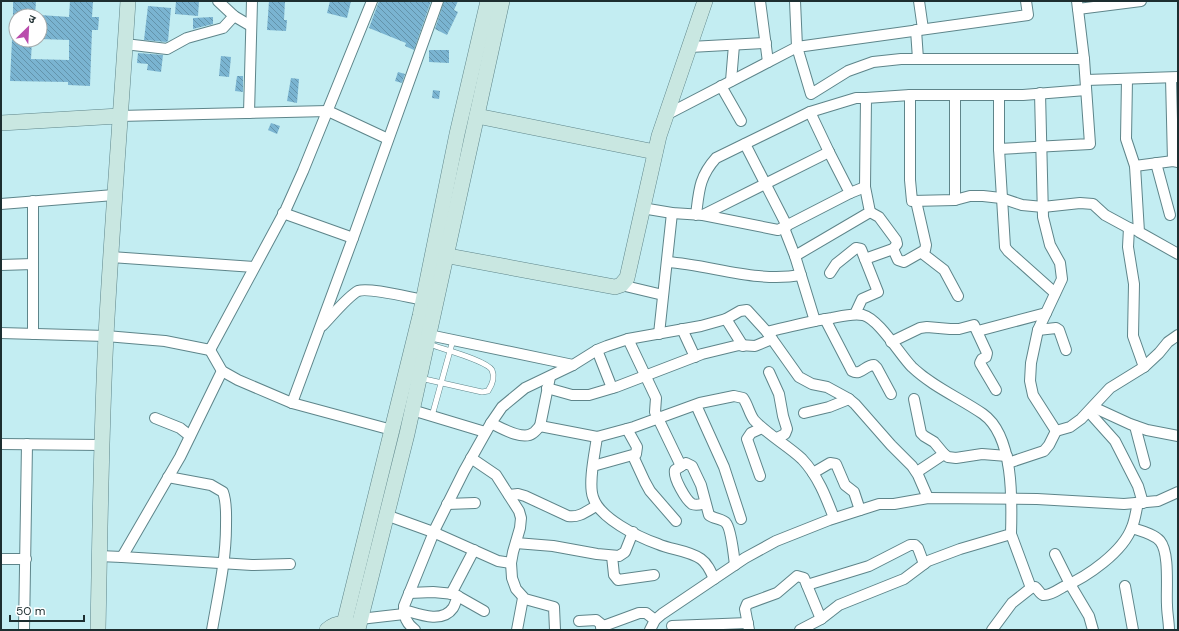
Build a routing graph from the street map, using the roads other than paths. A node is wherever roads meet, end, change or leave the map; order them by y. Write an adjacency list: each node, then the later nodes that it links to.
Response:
1 (128, 1): 18 (street)
2 (218, 1): 15 (street)
3 (252, 1): 16 (street)
4 (372, 1): 37 (street)
5 (438, 1): 45 (street)
6 (488, 1): 76 (street)
7 (502, 1): 42 (street)
8 (705, 1): 21 (street)
9 (760, 1): 19 (street)
10 (795, 1): 22 (street)
11 (919, 1): 17 (street)
12 (1026, 1): 17 (street)
13 (1141, 1): 14 (street)
14 (1078, 5): 24 (street)
15 (234, 16): 16 (street); 18 (street)
16 (252, 26): 39 (street)
17 (920, 30): 22 (street); 23 (street)
18 (125, 44): 41 (street)
19 (766, 44): 20 (street); 25 (street)
20 (734, 45): 21 (street); 28 (street)
21 (690, 46): 40 (street)
22 (797, 47): 25 (street); 32 (street)
23 (918, 59): 24 (street); 32 (street)
24 (1084, 59): 29 (street)
25 (768, 62): 28 (street)
26 (1175, 77): 27 (street); 51 (street)
27 (1127, 79): 29 (street); 53 (street)
28 (731, 81): 30 (street)
29 (1086, 85): 31 (street); 47 (street)
30 (722, 86): 40 (street); 43 (street)
31 (1040, 93): 35 (street); 47 (street)
32 (811, 94): 38 (street)
33 (910, 95): 34 (street); 36 (street); 61 (street)
34 (955, 95): 35 (street); 59 (street)
35 (998, 95): 48 (street)
36 (866, 98): 38 (street); 55 (street)
37 (328, 111): 39 (street); 45 (street); 66 (street)
38 (814, 111): 46 (street); 50 (street)
39 (248, 113): 41 (street)
40 (666, 115): 49 (street)
41 (119, 116): 44 (street); 57 (street)
42 (477, 116): 49 (street); 76 (street)
43 (741, 121)
44 (1, 123)
45 (388, 139): 73 (street)
46 (745, 144): 54 (street); 68 (street)
47 (1041, 147): 48 (street); 63 (street)
48 (999, 149): 58 (street)
49 (655, 152): 64 (street)
50 (829, 152): 54 (street); 56 (street)
51 (1175, 161): 52 (street)
52 (1156, 163): 53 (street); 69 (street)
53 (1135, 166): 72 (street)
54 (765, 184): 68 (street); 70 (street)
55 (865, 187): 56 (street); 65 (street)
56 (850, 193): 70 (street)
57 (114, 195): 60 (street); 79 (street)
58 (1001, 198): 59 (street); 63 (street); 88 (street)
59 (955, 200): 61 (street)
60 (33, 201): 62 (street); 82 (street)
61 (916, 201): 75 (street)
62 (1, 204)
63 (1042, 207): 71 (street); 88 (street)
64 (642, 208): 67 (street); 87 (street)
65 (870, 212): 74 (street); 78 (street)
66 (283, 213): 73 (street); 84 (street)
67 (672, 214): 68 (street); 81 (street)
68 (699, 215): 70 (street)
69 (1170, 215)
70 (785, 227): 78 (street)
71 (1129, 228): 72 (street); 118 (street)
72 (1139, 232): 77 (street)
73 (353, 238): 97 (street)
74 (893, 249): 75 (street); 80 (street)
75 (922, 253): 90 (street)
76 (440, 254): 87 (street); 91 (street); 107 (street)
77 (1178, 254)
78 (794, 256): 86 (street)
79 (111, 257): 84 (street); 106 (street)
80 (865, 259): 85 (street); 93 (street)
81 (667, 262): 86 (street); 89 (street)
82 (33, 264): 83 (street); 102 (street)
83 (1, 265)
84 (254, 268): 112 (street)
85 (830, 273)
86 (801, 275): 96 (street)
87 (621, 285): 89 (street)
88 (1055, 293): 92 (street)
89 (663, 295): 103 (street)
90 (958, 296)
91 (424, 300): 97 (street); 144 (street)
92 (1046, 313): 99 (street); 100 (street)
93 (855, 314): 95 (street); 110 (street)
94 (726, 319): 98 (street); 104 (street); 111 (street)
95 (825, 319): 96 (street); 128 (street)
96 (815, 321): 104 (street)
97 (319, 329): 131 (street)
98 (682, 329): 103 (street); 116 (street)
99 (1038, 330): 114 (street); 145 (street)
100 (978, 331): 110 (street); 127 (street)
101 (1, 333): 102 (street)
102 (33, 334): 106 (street)
103 (659, 334): 108 (street)
104 (770, 335): 111 (street); 129 (street)
105 (1178, 335): 118 (street)
106 (106, 336): 112 (street); 152 (street)
107 (428, 339): 109 (street); 115 (lane); 123 (street)
108 (628, 339): 113 (street); 122 (street)
109 (453, 340): 115 (lane); 117 (street)
110 (891, 342): 156 (street)
111 (743, 346): 116 (street)
112 (210, 350): 119 (street)
113 (597, 350): 117 (street); 126 (street)
114 (1066, 350)
115 (450, 351): 124 (lane); 124 (lane)
116 (695, 356): 122 (street)
117 (573, 365): 121 (street)
118 (1144, 367): 133 (street)
119 (222, 371): 131 (street); 146 (street)
120 (769, 372): 149 (street)
121 (550, 376): 125 (street); 141 (street)
122 (646, 376): 126 (street); 138 (street)
123 (420, 378): 124 (lane); 134 (street)
124 (442, 382): 136 (lane)
125 (547, 388): 126 (street); 139 (street)
126 (612, 388)
127 (996, 390)
128 (891, 394)
129 (849, 399): 135 (street); 161 (street)
130 (914, 399): 153 (street)
131 (292, 403): 144 (street)
132 (696, 404): 138 (street); 142 (street); 176 (street)
133 (1091, 409): 140 (street); 145 (street); 170 (street)
134 (412, 410): 136 (street); 174 (street)
135 (804, 413)
136 (432, 416): 141 (street)
137 (155, 418): 146 (street)
138 (658, 419): 143 (street); 159 (street)
139 (540, 426): 141 (street); 147 (street)
140 (1135, 426): 148 (street); 157 (street)
141 (488, 428): 155 (street)
142 (762, 428): 149 (street); 162 (street)
143 (627, 429): 147 (street); 154 (street)
144 (392, 430): 210 (street)
145 (1056, 431): 156 (street)
146 (190, 436): 163 (street)
147 (597, 436): 158 (street)
148 (1178, 436)
149 (777, 438): 160 (street)
150 (1, 444): 151 (street)
151 (27, 444): 152 (street); 189 (street)
152 (102, 445): 185 (street)
153 (944, 454): 156 (street); 161 (street)
154 (633, 456): 158 (street); 177 (street)
155 (471, 458): 165 (street); 171 (street)
156 (1007, 460): 167 (street)
157 (1145, 464)
158 (593, 466): 172 (street)
159 (681, 466): 169 (street); 169 (street)
160 (813, 472): 173 (street); 175 (street)
161 (917, 472): 166 (street)
162 (760, 476)
163 (168, 477): 187 (street); 190 (street)
164 (1178, 492): 170 (street)
165 (509, 495): 172 (street); 182 (street)
166 (928, 498): 167 (street); 173 (street)
167 (1012, 500): 170 (street); 181 (street)
168 (475, 503): 171 (street)
169 (705, 503): 194 (street)
170 (1140, 503): 178 (street)
171 (447, 504): 179 (street)
172 (596, 506): 180 (street)
173 (860, 510): 175 (street)
174 (386, 515): 179 (street); 210 (street)
175 (834, 518): 194 (street)
176 (741, 519)
177 (676, 521)
178 (1132, 528): 198 (street); 226 (street)
179 (433, 532): 183 (street); 201 (street)
180 (632, 532): 186 (street); 196 (street)
181 (1011, 534): 193 (street); 200 (street)
182 (516, 543): 186 (street); 191 (street)
183 (474, 550): 191 (street); 202 (street)
184 (1055, 554): 198 (street)
185 (100, 556): 187 (street); 215 (street)
186 (612, 556): 195 (street)
187 (122, 557): 190 (street)
188 (1, 559): 189 (street)
189 (26, 560): 214 (street)
190 (224, 562): 192 (street); 216 (street)
191 (511, 563): 203 (street)
192 (290, 564)
193 (924, 564): 197 (street); 207 (street)
194 (735, 565): 196 (street)
195 (654, 574)
196 (714, 579): 204 (street)
197 (807, 584): 207 (street); 211 (street)
198 (1070, 584): 200 (street); 224 (street)
199 (1125, 586): 225 (street)
200 (1031, 588): 223 (street)
201 (409, 593): 202 (street); 206 (street)
202 (455, 595): 205 (street); 206 (street)
203 (523, 598): 219 (street); 220 (street)
204 (669, 610): 208 (street); 213 (street)
205 (484, 611)
206 (404, 612): 210 (street); 218 (street)
207 (821, 619): 222 (street)
208 (655, 620): 212 (street); 221 (street)
209 (579, 621): 212 (street)
210 (355, 626): 217 (street)
211 (748, 627): 213 (street)
212 (602, 628)
213 (673, 628)
214 (24, 630)
215 (98, 630)
216 (212, 630)
217 (327, 630)
218 (415, 630)
219 (517, 630)
220 (555, 630)
221 (650, 630)
222 (800, 630)
223 (992, 630)
224 (1093, 630)
225 (1133, 630)
226 (1170, 630)

